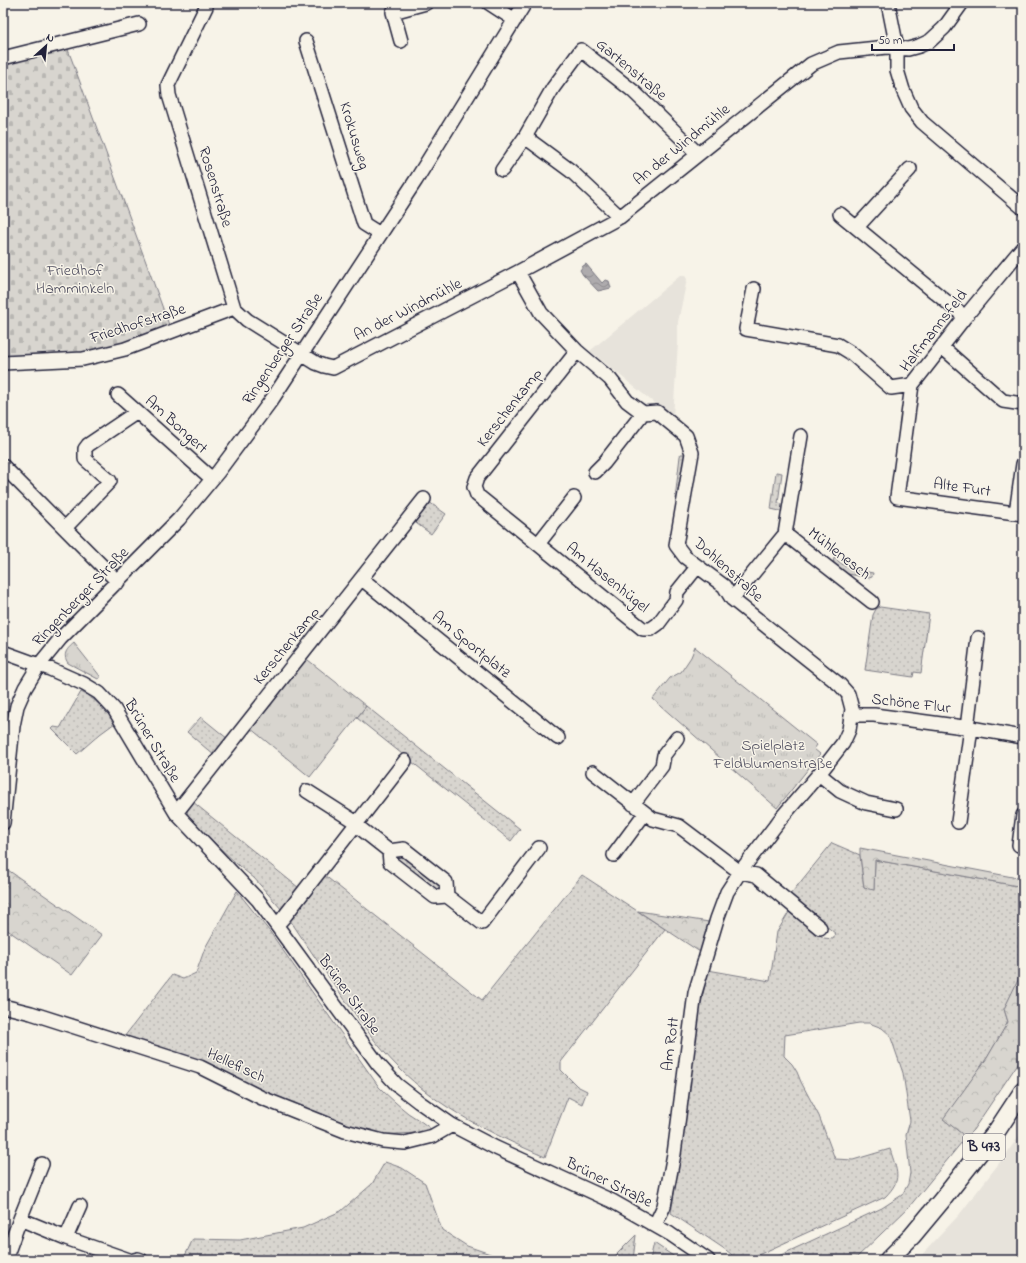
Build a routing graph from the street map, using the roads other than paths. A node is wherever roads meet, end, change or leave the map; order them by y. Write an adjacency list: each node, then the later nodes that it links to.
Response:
1 (206, 3): 25 (street, Rosenstraße)
2 (426, 3): 10 (street)
3 (489, 3): 7 (street)
4 (525, 3): 7 (street, Ringenberger Straße)
5 (888, 3): 11 (street)
6 (962, 3): 11 (street, An der Windmühle)
7 (515, 20): 21 (street, Ringenberger Straße)
8 (139, 24): 12 (street)
9 (306, 41): 21 (street, Krokusweg)
10 (401, 41)
11 (897, 48): 14 (street, An der Windmühle); 17 (street)
12 (3, 58)
13 (525, 137): 14 (street, Gartenstraße); 16 (street, Gartenstraße); 19 (street)
14 (698, 154): 19 (street, An der Windmühle)
15 (910, 169): 20 (street)
16 (502, 170)
17 (1023, 208)
18 (840, 214): 20 (street)
19 (620, 216): 23 (street, An der Windmühle)
20 (857, 227): 26 (street)
21 (380, 234): 29 (street, Ringenberger Straße)
22 (1023, 247): 26 (street, Halfmannsfeld)
23 (518, 272): 28 (street, Dohlenstraße); 29 (street, An der Windmühle)
24 (754, 289): 31 (street)
25 (234, 308): 29 (street); 30 (street, Friedhofstraße)
26 (965, 317): 27 (street, Halfmannsfeld)
27 (942, 347): 31 (street, Halfmannsfeld); 33 (street)
28 (577, 351): 35 (street, Dohlenstraße); 41 (street, Kerschenkamp)
29 (301, 354): 40 (street, Ringenberger Straße)
30 (3, 363)
31 (912, 385): 42 (street, Halfmannsfeld)
32 (118, 395): 34 (street, Am Bongert)
33 (1023, 404)
34 (137, 412): 40 (street, Am Bongert); 46 (street)
35 (643, 413): 39 (street); 49 (street, Dohlenstraße)
36 (800, 436): 47 (street, Mühlenesch)
37 (1023, 464): 45 (street)
38 (3, 466): 46 (street)
39 (595, 472)
40 (212, 479): 51 (street, Ringenberger Straße)
41 (474, 487): 48 (street, Am Hasenhügel)
42 (897, 497): 45 (street, Alte Furt)
43 (574, 498): 48 (street)
44 (424, 499): 50 (street, Kerschenkamp)
45 (1019, 513)
46 (65, 528): 51 (street)
47 (785, 534): 52 (street, Mühlenesch); 53 (street, Mühlenesch)
48 (538, 544): 49 (street, Am Hasenhügel)
49 (698, 567): 52 (street, Dohlenstraße)
50 (362, 579): 60 (street, Am Sportplatz); 68 (street, Kerschenkamp)
51 (118, 582): 56 (street, Ringenberger Straße)
52 (732, 599): 57 (street, Dohlenstraße)
53 (872, 602)
54 (978, 638): 58 (street, Schöne Flur)
55 (3, 652): 56 (street, Brüner Straße)
56 (39, 665): 68 (street, Brüner Straße); 72 (street, Ringenberger Straße)
57 (851, 715): 58 (street, Schöne Flur); 64 (street, Dohlenstraße)
58 (969, 728): 59 (street, Schöne Flur); 71 (street, Schöne Flur)
59 (1023, 737)
60 (558, 738)
61 (677, 738): 66 (street)
62 (405, 761): 73 (street)
63 (592, 772): 66 (street)
64 (819, 774): 67 (street); 78 (street, Am Rott)
65 (307, 791): 73 (street)
66 (633, 804): 69 (street)
67 (896, 809)
68 (176, 813): 80 (street, Brüner Straße)
69 (645, 813): 77 (street); 78 (street)
70 (1023, 815): 74 (street)
71 (958, 822)
72 (3, 823)
73 (356, 824): 76 (street); 80 (street)
74 (1019, 845)
75 (539, 848): 79 (street)
76 (389, 851): 79 (street); 79 (street)
77 (614, 855)
78 (740, 872): 81 (street); 88 (street, Am Rott)
79 (447, 896)
80 (276, 925): 84 (street, Brüner Straße)
81 (820, 928)
82 (3, 1006): 84 (street, Hellefisch)
83 (1023, 1091): 95 (main road, B 473)
84 (452, 1125): 88 (street, Brüner Straße)
85 (42, 1164): 87 (street)
86 (80, 1206): 89 (street)
87 (20, 1219): 89 (street); 90 (street)
88 (655, 1225): 94 (street, Brüner Straße)
89 (66, 1238): 91 (street)
90 (5, 1260)
91 (129, 1260)
92 (134, 1260): 93 (street)
93 (141, 1260)
94 (708, 1260)
95 (888, 1260)

